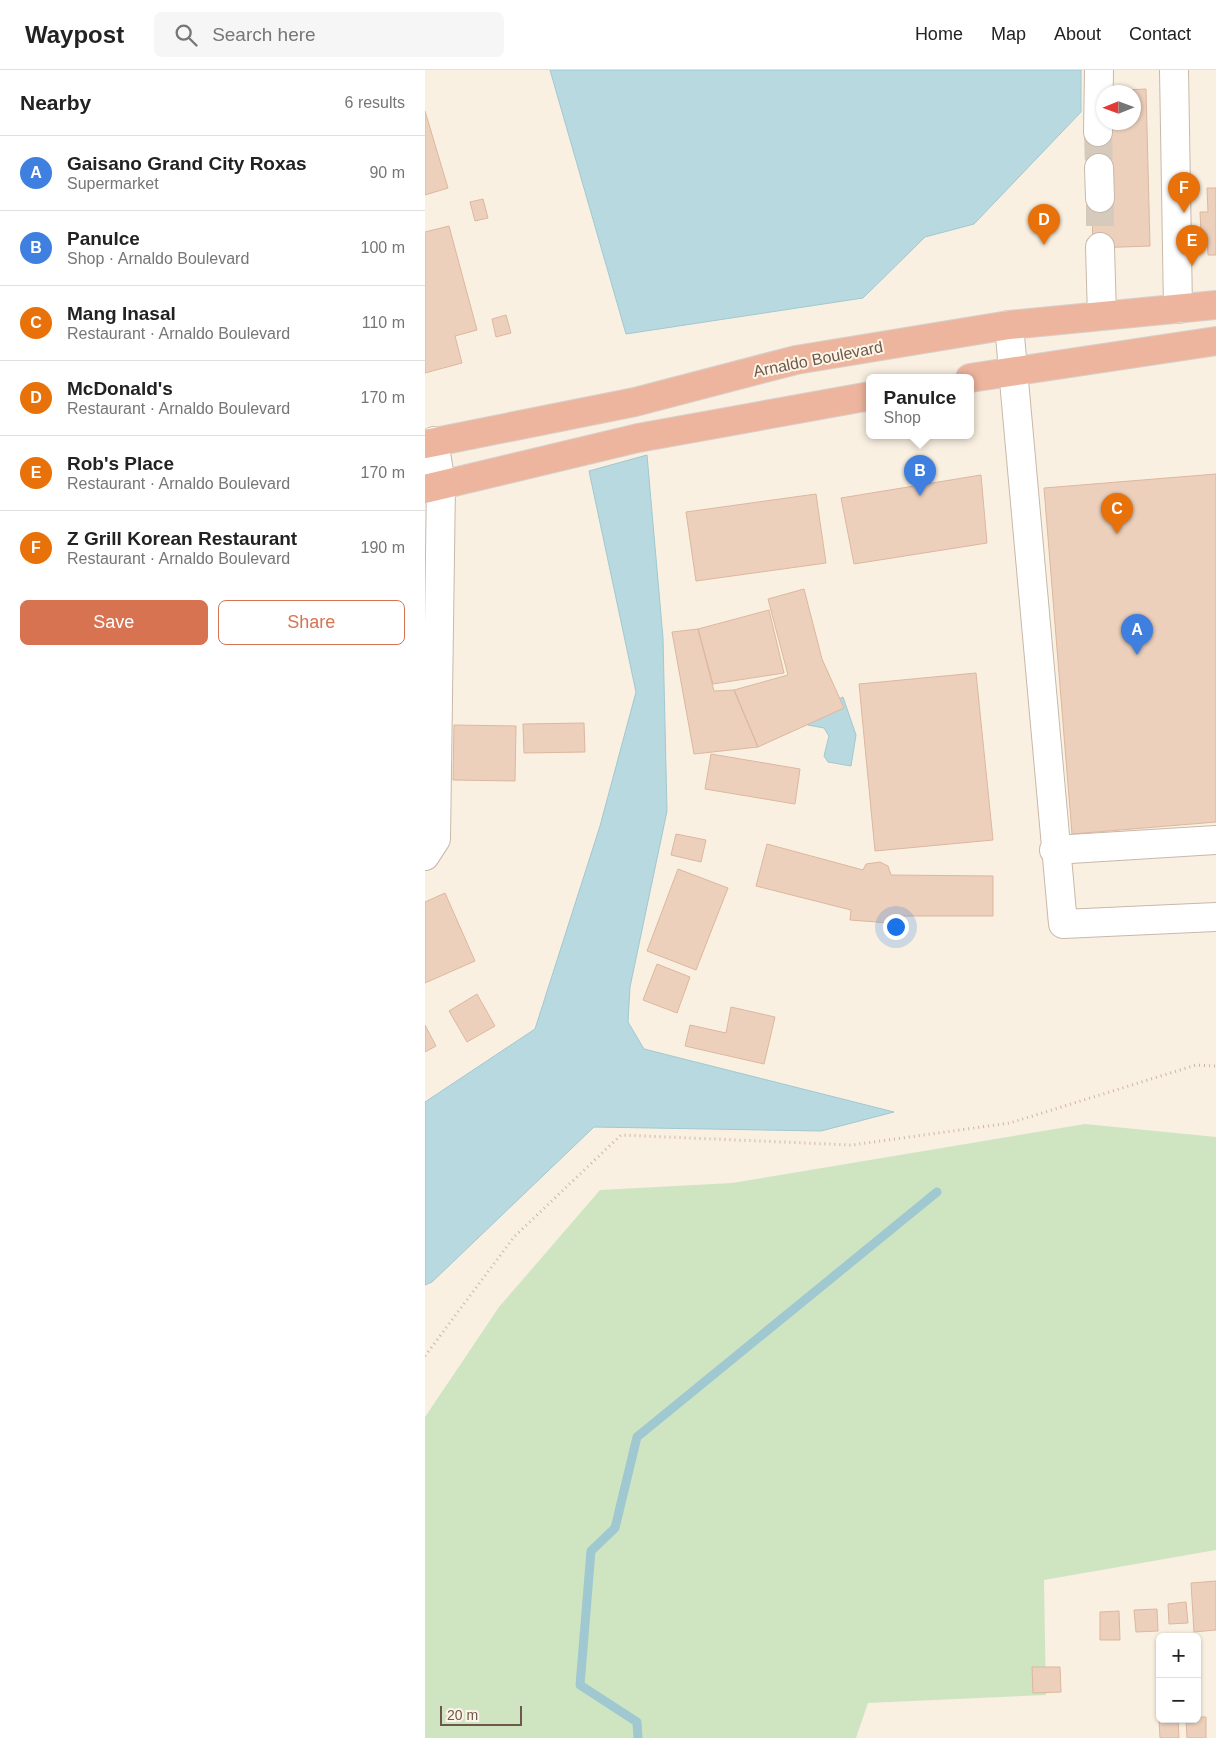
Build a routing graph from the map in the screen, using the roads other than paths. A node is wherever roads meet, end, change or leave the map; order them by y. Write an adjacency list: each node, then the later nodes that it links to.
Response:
1 (1099, 70): 3 (street)
2 (1174, 70): 8 (street)
3 (1098, 132)
4 (1099, 168): 5 (street)
5 (1099, 198)
6 (1100, 247): 9 (street)
7 (1216, 305): 8 (highway, Arnaldo Boulevard)
8 (1178, 309): 9 (highway, Arnaldo Boulevard)
9 (1102, 316): 10 (highway, Arnaldo Boulevard)
10 (1009, 325): 12 (street); 15 (highway, Arnaldo Boulevard)
11 (1216, 341): 12 (highway)
12 (1012, 370): 13 (highway); 18 (street)
13 (974, 377)
14 (866, 397): 16 (highway)
15 (429, 442): 16 (street)
16 (433, 486): 19 (street)
17 (1216, 840): 18 (street)
18 (1054, 850): 20 (street)
19 (425, 856)
20 (1216, 917)

